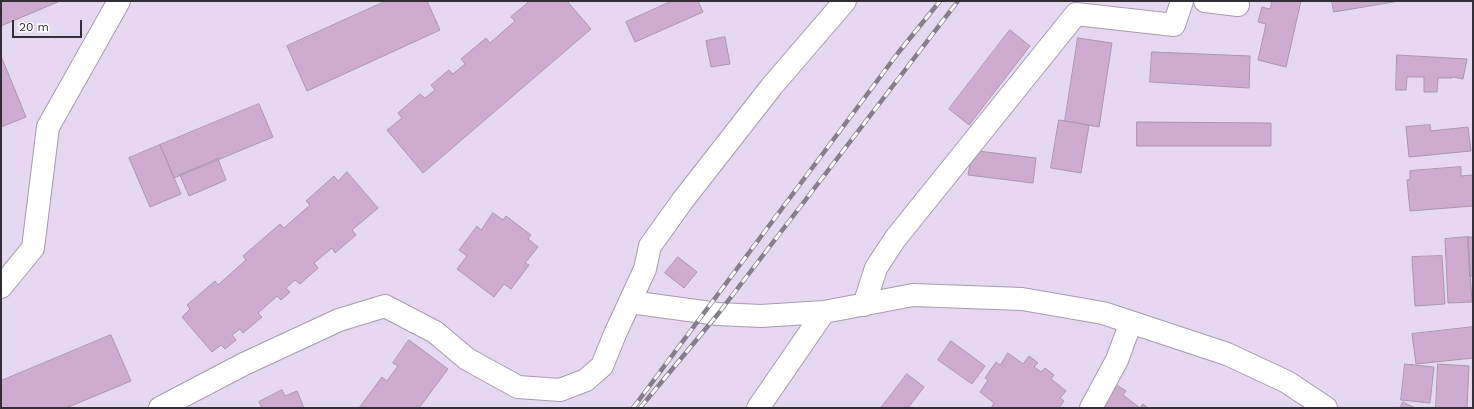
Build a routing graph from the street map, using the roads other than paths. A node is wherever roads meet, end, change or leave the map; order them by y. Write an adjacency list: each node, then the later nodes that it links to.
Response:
1 (119, 1): 6 (street)
2 (845, 1): 7 (street)
3 (1182, 1): 8 (street)
4 (1205, 1): 5 (street)
5 (1238, 4)
6 (1, 287)
7 (630, 302): 9 (street); 11 (street)
8 (864, 305): 9 (street); 10 (street)
9 (824, 312): 12 (street)
10 (1131, 322): 13 (street); 14 (street)
11 (160, 408)
12 (758, 408)
13 (1092, 408)
14 (1326, 408)

